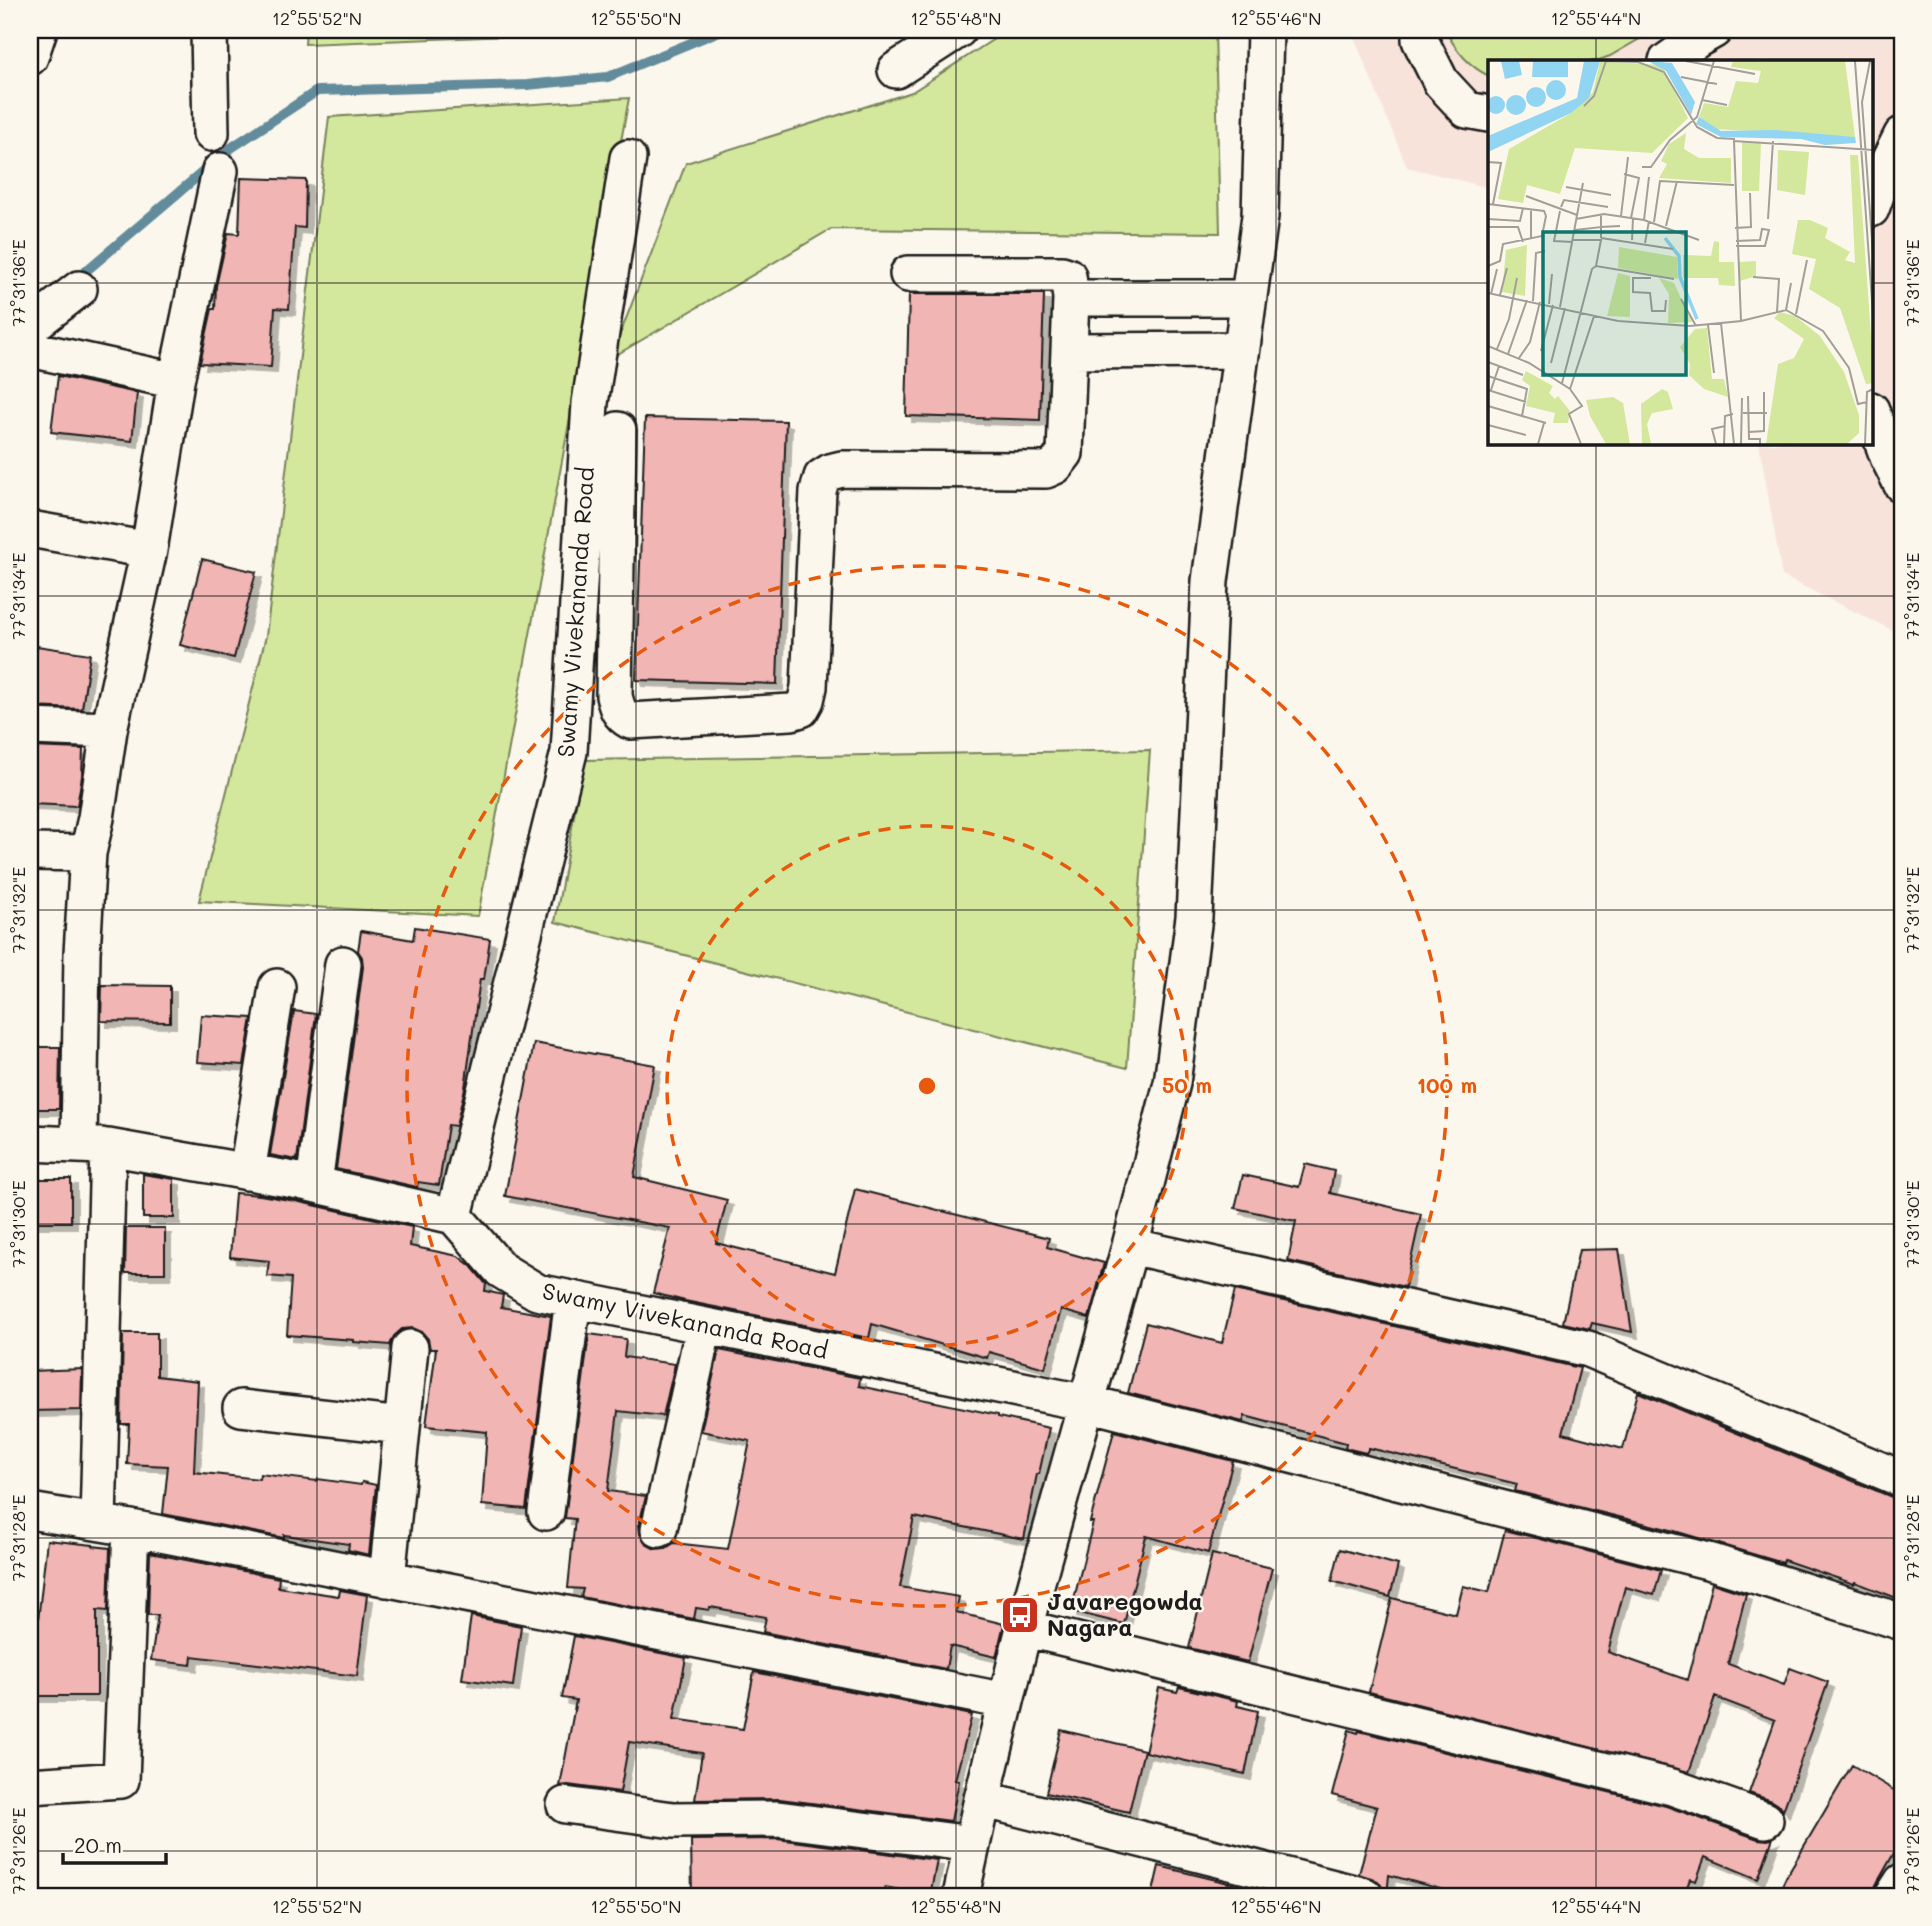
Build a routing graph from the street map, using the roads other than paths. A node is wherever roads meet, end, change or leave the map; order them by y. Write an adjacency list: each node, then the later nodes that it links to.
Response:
1 (39, 30): 7 (street)
2 (209, 30): 11 (street)
3 (958, 30): 9 (street)
4 (1265, 30): 19 (street)
5 (1420, 30): 10 (street)
6 (1714, 30): 8 (street)
7 (30, 57)
8 (1669, 60)
9 (896, 70)
10 (1488, 114)
11 (211, 134)
12 (1902, 135): 15 (street)
13 (628, 158): 40 (street, Swamy Vivekananda Road)
14 (220, 171): 24 (street)
15 (1872, 206)
16 (908, 274): 18 (street)
17 (79, 289): 20 (street)
18 (1071, 298): 19 (street); 23 (street)
19 (1249, 298): 22 (street)
20 (30, 327)
21 (30, 349): 24 (street)
22 (1241, 350): 23 (street); 41 (street)
23 (1070, 351): 26 (street)
24 (176, 381): 29 (street)
25 (1872, 413): 27 (street)
26 (618, 430)
27 (1902, 485)
28 (30, 529): 29 (street)
29 (149, 550): 31 (street)
30 (30, 727): 31 (street)
31 (109, 730): 33 (street)
32 (30, 852): 33 (street)
33 (88, 853): 37 (street)
34 (343, 964): 39 (street)
35 (277, 987): 38 (street)
36 (30, 1143): 37 (street)
37 (94, 1145): 38 (street); 51 (street)
38 (247, 1172): 39 (street)
39 (314, 1184): 40 (street)
40 (454, 1216): 42 (street, Swamy Vivekananda Road)
41 (1130, 1246): 45 (street); 48 (street)
42 (573, 1299): 43 (street, Swamy Vivekananda Road); 50 (street)
43 (704, 1326): 45 (street, Swamy Vivekananda Road); 52 (street)
44 (410, 1348): 47 (street)
45 (1087, 1403): 54 (street, Swamy Vivekananda Road); 55 (street)
46 (241, 1408): 47 (street)
47 (402, 1426): 53 (street)
48 (1902, 1479)
49 (30, 1511): 51 (street)
50 (546, 1513)
51 (115, 1525): 53 (street); 57 (street)
52 (659, 1529)
53 (387, 1578): 56 (street)
54 (1902, 1622)
55 (1024, 1628): 56 (street); 60 (street)
56 (1006, 1700): 58 (street)
57 (30, 1786)
58 (982, 1799): 61 (street); 64 (street)
59 (565, 1805): 61 (street)
60 (1765, 1820)
61 (972, 1844): 63 (street)
62 (1902, 1882): 65 (street)
63 (961, 1896)
64 (1365, 1896)
65 (1893, 1896)

